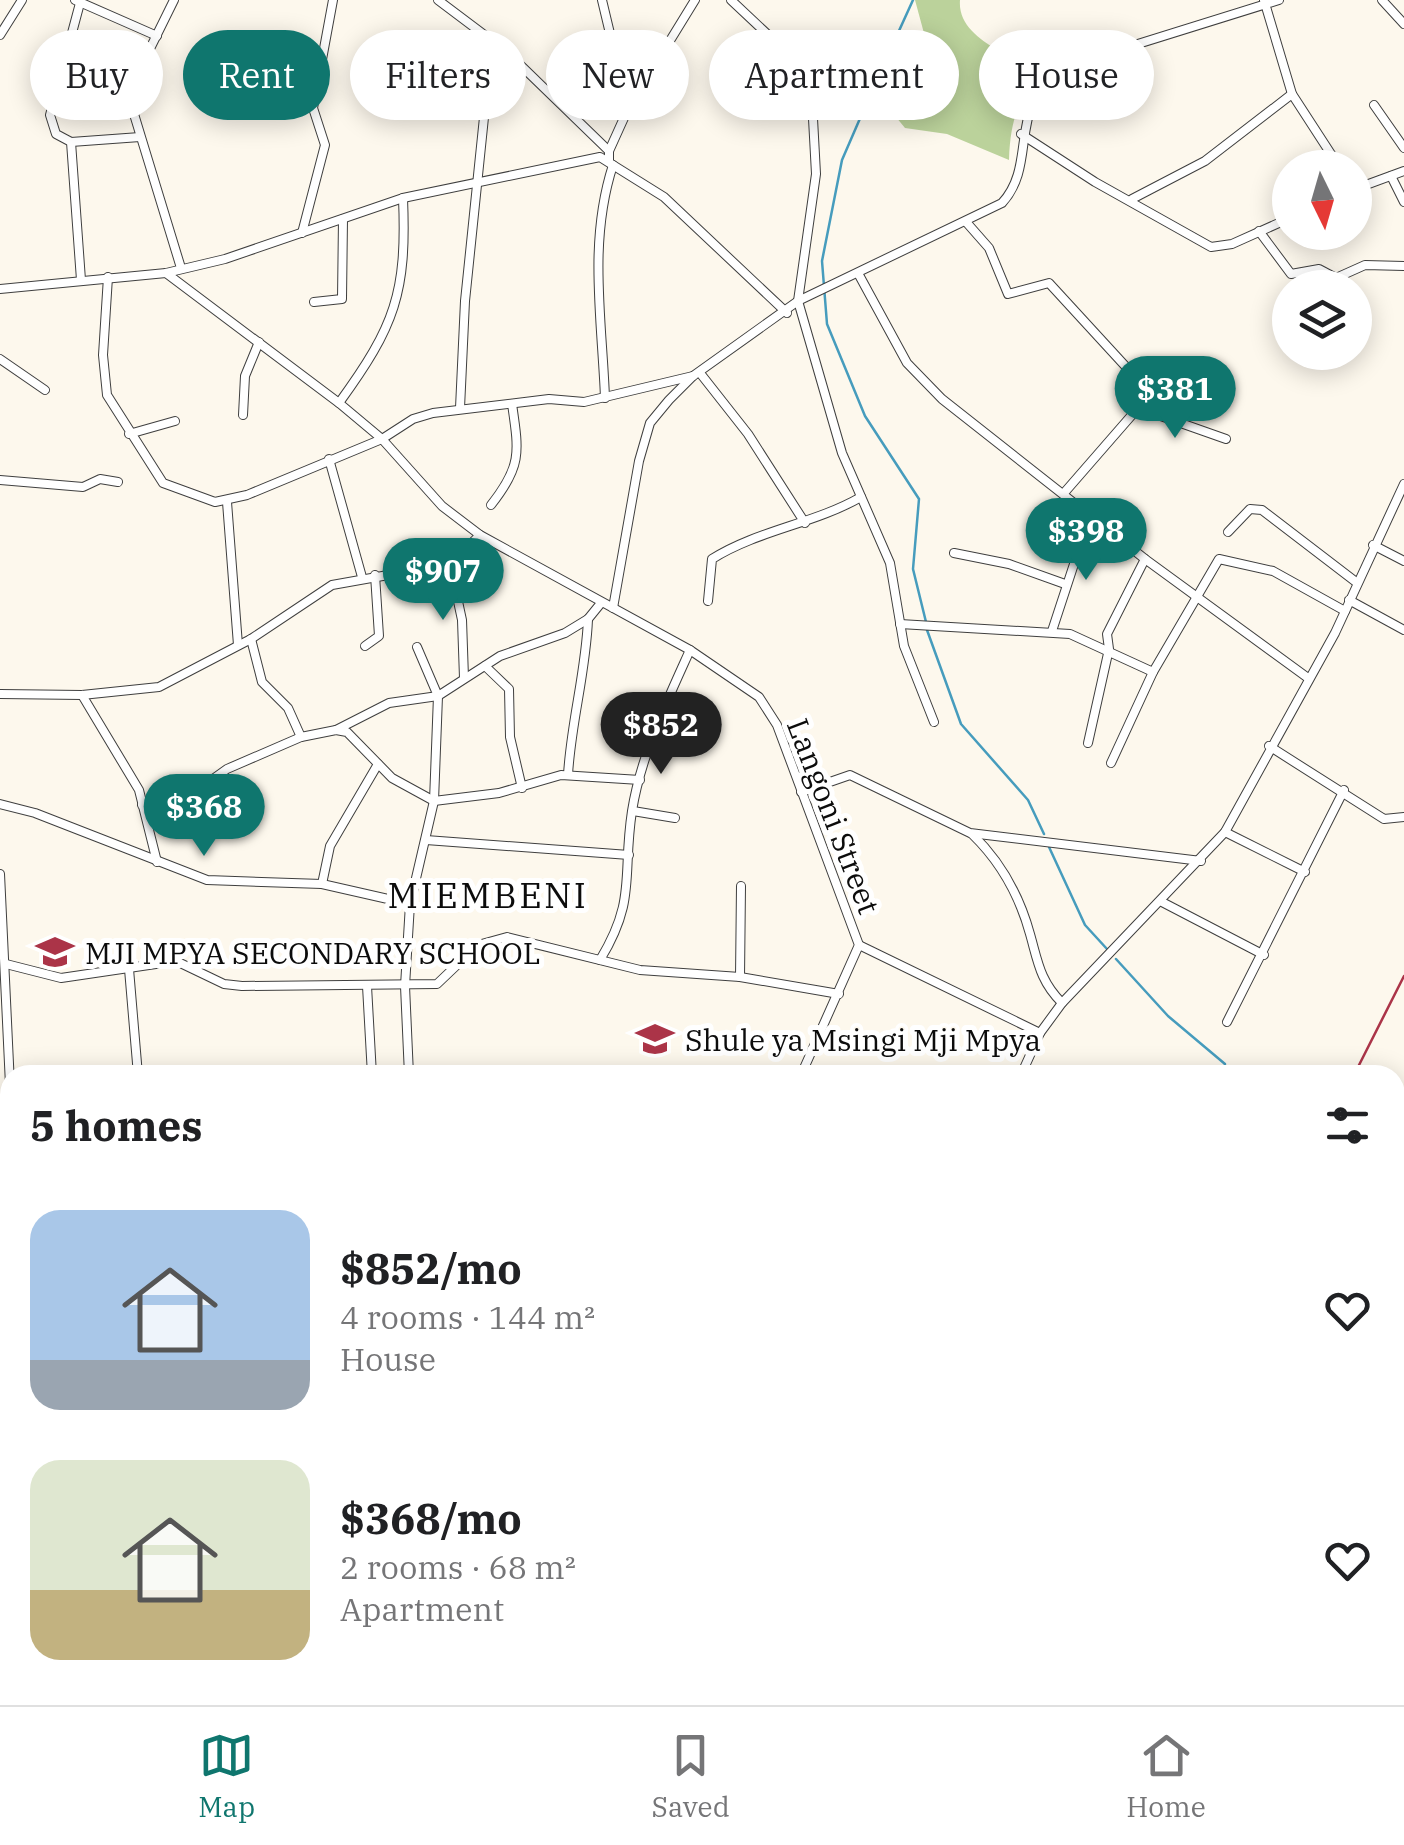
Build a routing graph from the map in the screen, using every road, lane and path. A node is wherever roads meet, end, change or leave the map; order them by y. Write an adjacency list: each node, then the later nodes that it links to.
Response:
1 (22, 0): 19 (street)
2 (174, 0): 14 (street)
3 (332, 0): 43 (street)
4 (438, 0): 15 (street)
5 (602, 0): 16 (street)
6 (695, 0): 17 (street)
7 (731, 0): 18 (street)
8 (1279, 0): 11 (street)
9 (1382, 0): 12 (street)
10 (78, 2): 13 (street); 29 (street)
11 (1265, 2): 21 (street); 27 (street)
12 (1404, 24)
13 (143, 30)
14 (160, 30)
15 (478, 30)
16 (609, 30)
17 (677, 30)
18 (760, 30)
19 (0, 35)
20 (526, 72): 32 (street)
21 (1292, 94): 31 (street); 38 (street)
22 (1374, 105): 30 (street)
23 (137, 120): 28 (street)
24 (485, 120): 35 (street)
25 (624, 120): 32 (street)
26 (813, 120): 54 (street)
27 (1022, 134): 38 (street); 41 (street)
28 (140, 137): 29 (street); 47 (street)
29 (70, 142): 51 (street)
30 (1404, 148)
31 (1327, 150)
32 (610, 159): 35 (street); 55 (street); 60 (street)
33 (1404, 170): 34 (street)
34 (1390, 176): 36 (street); 39 (street)
35 (479, 182): 37 (street); 63 (street)
36 (1372, 182)
37 (403, 198): 40 (street); 61 (street)
38 (1132, 199): 44 (street)
39 (1404, 202)
40 (343, 219): 43 (street); 53 (street)
41 (967, 223): 49 (street); 64 (street)
42 (1272, 226): 44 (street)
43 (302, 232): 47 (street)
44 (1259, 232): 46 (street)
45 (1404, 255): 46 (street)
46 (1401, 266)
47 (182, 268): 48 (street)
48 (166, 273): 50 (street); 56 (street, Langoni Street)
49 (859, 275): 54 (street); 74 (street)
50 (108, 277): 51 (street); 67 (street)
51 (81, 280): 52 (street)
52 (0, 289)
53 (314, 302)
54 (798, 302): 55 (street); 75 (street)
55 (786, 313): 58 (street)
56 (258, 342): 61 (street, Langoni Street); 65 (street)
57 (0, 359): 59 (street)
58 (696, 374): 60 (street); 78 (street); 95 (street)
59 (45, 390)
60 (605, 398): 62 (street)
61 (339, 403): 69 (street, Langoni Street)
62 (512, 404): 63 (street); 77 (street)
63 (460, 408): 69 (street)
64 (1138, 408): 68 (street); 74 (street)
65 (243, 415)
66 (175, 421): 67 (street)
67 (129, 434): 76 (street)
68 (1226, 439)
69 (382, 440): 70 (street); 81 (street, Langoni Street)
70 (329, 459): 76 (street); 88 (street)
71 (0, 480): 72 (street)
72 (118, 482)
73 (1404, 484): 82 (street)
74 (1064, 492): 79 (street)
75 (861, 497): 78 (street); 98 (street)
76 (227, 502): 102 (street)
77 (491, 505)
78 (805, 523): 93 (street)
79 (1101, 524): 84 (street); 90 (street)
80 (1228, 532): 89 (street)
81 (480, 535): 86 (street); 94 (street, Langoni Street)
82 (1373, 545): 85 (street); 89 (street)
83 (954, 553): 90 (street)
84 (1145, 559): 91 (street); 105 (street)
85 (1404, 561)
86 (450, 564): 87 (street); 110 (street)
87 (376, 575): 88 (street); 103 (street)
88 (362, 578): 101 (street)
89 (1356, 582): 92 (street)
90 (1065, 584): 100 (street)
91 (1196, 597): 96 (street); 108 (street); 109 (street)
92 (1349, 600): 96 (street); 99 (street)
93 (708, 601)
94 (601, 603): 95 (street, Langoni Street); 97 (street)
95 (613, 608): 106 (street, Langoni Street)
96 (1345, 611): 109 (street)
97 (588, 618): 107 (street); 121 (street)
98 (900, 624): 100 (street); 114 (street)
99 (1404, 630)
100 (1052, 631): 105 (street)
101 (251, 638): 102 (street); 116 (street)
102 (238, 645): 112 (street)
103 (365, 646)
104 (417, 648): 113 (street)
105 (1109, 649): 108 (street); 117 (street)
106 (690, 650): 122 (street); 125 (street, Langoni Street)
107 (484, 666): 110 (street); 123 (street)
108 (1152, 672): 119 (street)
109 (1308, 678): 118 (street)
110 (464, 679): 113 (street)
111 (0, 694): 112 (street)
112 (82, 695): 128 (street)
113 (438, 696): 115 (street); 126 (street)
114 (934, 722)
115 (336, 730): 116 (street); 120 (street)
116 (301, 738): 128 (street)
117 (1088, 744)
118 (1270, 746): 124 (street); 133 (street)
119 (1112, 763)
120 (378, 764): 126 (street); 140 (street)
121 (568, 775): 122 (street); 123 (street)
122 (640, 780): 129 (street)
123 (522, 788): 126 (street)
124 (1344, 790): 130 (street); 138 (street)
125 (800, 792): 132 (street); 144 (street, Langoni Street)
126 (434, 801): 134 (street)
127 (0, 804): 137 (street)
128 (142, 805): 137 (street)
129 (632, 810): 131 (street); 135 (street)
130 (1404, 817)
131 (675, 818)
132 (970, 832): 136 (street); 154 (street)
133 (1225, 832): 136 (street); 138 (street)
134 (426, 840): 135 (street); 143 (street)
135 (629, 855): 147 (street)
136 (1201, 861): 142 (street)
137 (157, 862): 140 (street)
138 (1305, 872): 146 (street)
139 (0, 874): 145 (street)
140 (322, 884): 143 (street)
141 (742, 886): 150 (street)
142 (1162, 902): 146 (street); 154 (street)
143 (410, 904): 152 (street)
144 (859, 944): 153 (street, Langoni Street); 156 (street)
145 (3, 949): 148 (street)
146 (1264, 955): 155 (street)
147 (600, 960): 150 (street); 152 (street)
148 (6, 964): 149 (street); 157 (street)
149 (129, 969): 151 (street); 158 (street)
150 (740, 976): 153 (street)
151 (367, 986): 152 (street); 159 (street)
152 (405, 986): 160 (street)
153 (839, 994): 161 (street, Langoni Street)
154 (1062, 1003): 156 (street)
155 (1228, 1022)
156 (1040, 1034): 162 (street)
157 (9, 1065)
158 (137, 1065)
159 (371, 1065)
160 (409, 1065)
161 (806, 1065)
162 (1026, 1065)

